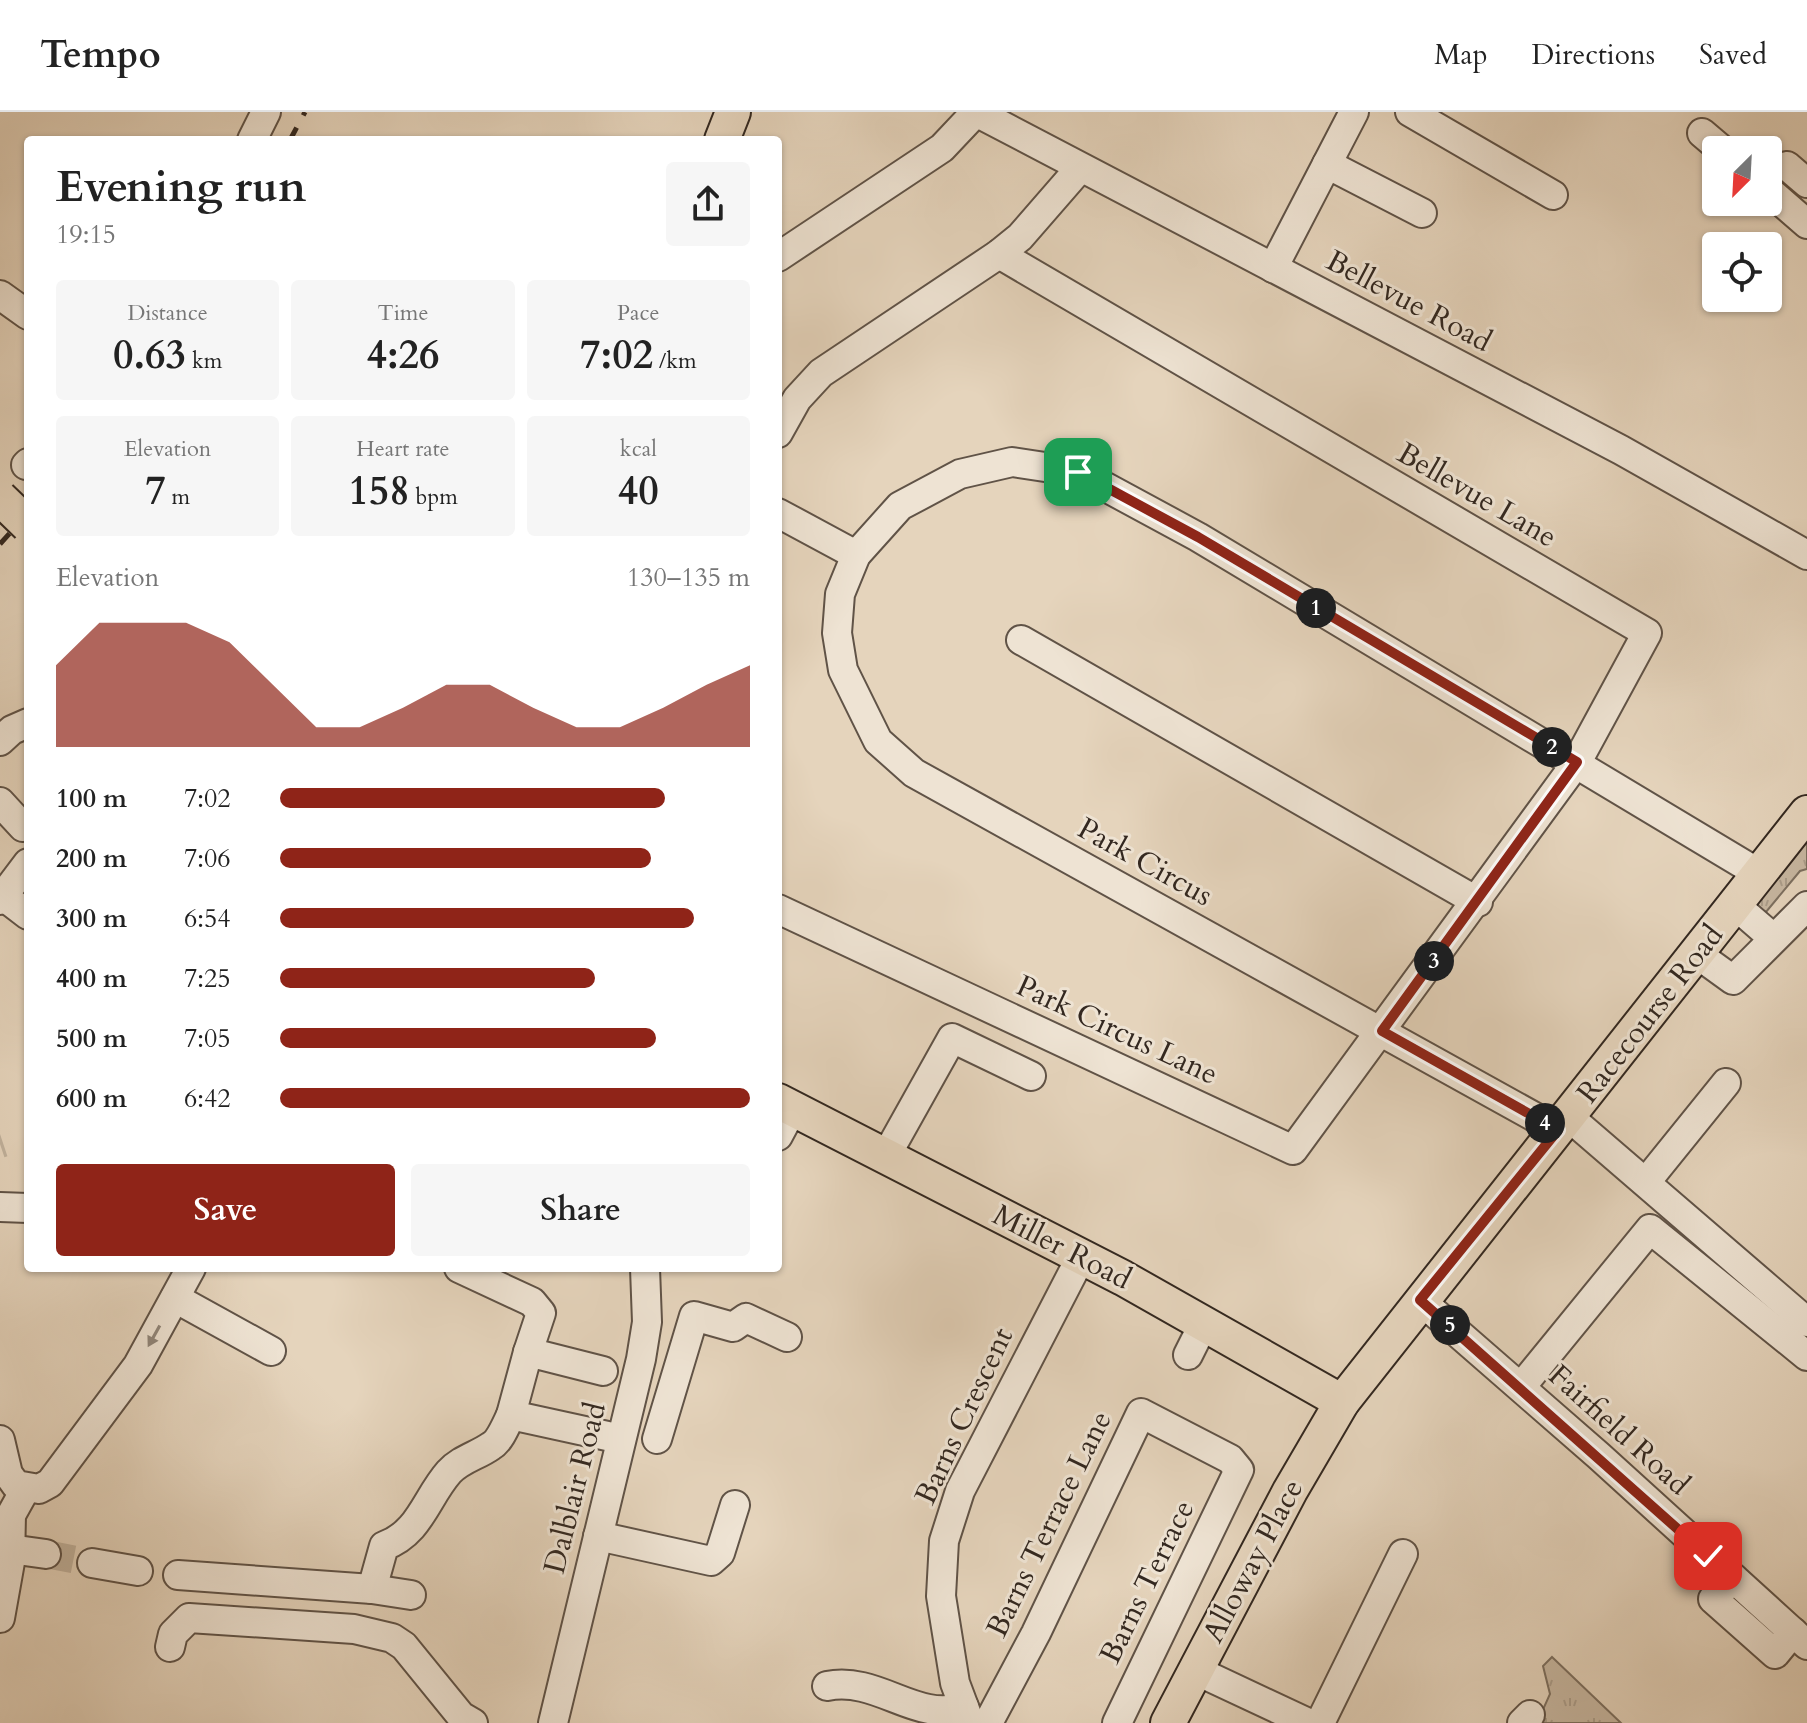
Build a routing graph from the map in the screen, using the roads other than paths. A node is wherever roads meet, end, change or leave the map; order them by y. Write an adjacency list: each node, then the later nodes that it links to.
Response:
1 (266, 112): 6 (street)
2 (733, 112): 7 (main road)
3 (976, 112): 9 (street, Bellevue Road); 14 (street)
4 (1354, 112): 8 (street)
5 (1410, 112): 10 (street)
6 (254, 136)
7 (724, 136)
8 (1327, 164): 12 (street); 16 (street)
9 (1080, 168): 15 (street); 16 (street, Bellevue Road)
10 (1553, 195)
11 (1782, 202): 13 (street)
12 (1422, 213)
13 (1807, 224)
14 (782, 254)
15 (999, 254): 19 (street); 30 (street, Bellevue Lane)
16 (1273, 268): 26 (street, Bellevue Road)
17 (0, 295): 18 (street)
18 (24, 312)
19 (782, 426)
20 (0, 498): 22 (main road, bridge)
21 (782, 515): 25 (street)
22 (24, 521)
23 (0, 526): 24 (main road)
24 (24, 547)
25 (856, 555): 30 (street, Park Circus); 43 (street, Park Circus)
26 (1807, 555)
27 (1021, 640): 36 (street)
28 (24, 725): 29 (street)
29 (0, 741)
30 (1577, 762): 34 (street, Park Circus); 36 (street, Bellevue Lane)
31 (0, 802): 33 (street)
32 (1807, 813): 34 (main road, Racecourse Road)
33 (23, 827)
34 (1758, 873): 37 (main road, Racecourse Road)
35 (10, 879): 39 (street)
36 (1478, 902): 43 (street, Bellevue Lane)
37 (1735, 905): 41 (street); 42 (main road, Racecourse Road)
38 (1807, 906): 41 (street)
39 (24, 907)
40 (782, 911): 43 (street, Park Circus Lane)
41 (1773, 938): 42 (street)
42 (1697, 954): 47 (main road, Racecourse Road)
43 (1382, 1031): 47 (street, Park Circus)
44 (1031, 1076): 48 (street)
45 (1726, 1083): 49 (street)
46 (783, 1115): 48 (main road, Miller Road)
47 (1563, 1123): 49 (street, Park Circus); 57 (main road, Racecourse Road)
48 (886, 1156): 52 (main road, Miller Road)
49 (1646, 1182): 58 (street, Park Circus)
50 (0, 1207): 51 (street)
51 (24, 1208)
52 (1081, 1257): 59 (main road, Miller Road); 91 (street, Barns Crescent)
53 (189, 1272): 56 (street)
54 (468, 1272): 62 (street)
55 (645, 1272): 65 (street, Dalblair Road)
56 (175, 1298): 61 (street); 75 (street, one-way to 75)
57 (1420, 1300): 68 (street, Fairfield Road); 69 (main road, Racecourse Road)
58 (1807, 1322)
59 (1204, 1323): 63 (street); 69 (main road, Miller Road)
60 (787, 1337): 66 (street)
61 (271, 1351)
62 (528, 1352): 67 (street); 70 (street)
63 (1188, 1355)
64 (1807, 1356): 68 (street)
65 (641, 1359): 66 (street); 71 (street, Dalblair Road)
66 (676, 1368): 72 (street)
67 (603, 1371)
68 (1521, 1387): 87 (street, Fairfield Road)
69 (1342, 1402): 89 (main road, Alloway Place)
70 (511, 1415): 71 (street); 84 (street)
71 (621, 1439): 77 (street, Dalblair Road)
72 (657, 1439)
73 (0, 1440): 75 (street)
74 (1239, 1470): 94 (street, Barns Terrace Lane); 95 (street, Barns Terrace)
75 (26, 1488): 78 (street)
76 (735, 1505): 77 (street)
77 (598, 1536): 92 (street, Dalblair Road)
78 (10, 1549): 79 (street); 86 (street)
79 (46, 1554)
80 (1403, 1554): 98 (street)
81 (92, 1563): 82 (street)
82 (138, 1571)
83 (178, 1575): 84 (street)
84 (372, 1589): 85 (street)
85 (411, 1595)
86 (0, 1618)
87 (1800, 1639)
88 (170, 1647): 93 (street)
89 (1195, 1670): 96 (main road, Alloway Place); 97 (street)
90 (827, 1686): 91 (street)
91 (967, 1715)
92 (561, 1720)
93 (473, 1723)
94 (988, 1723)
95 (1117, 1723)
96 (1168, 1723)
97 (1308, 1723)
98 (1320, 1723)

